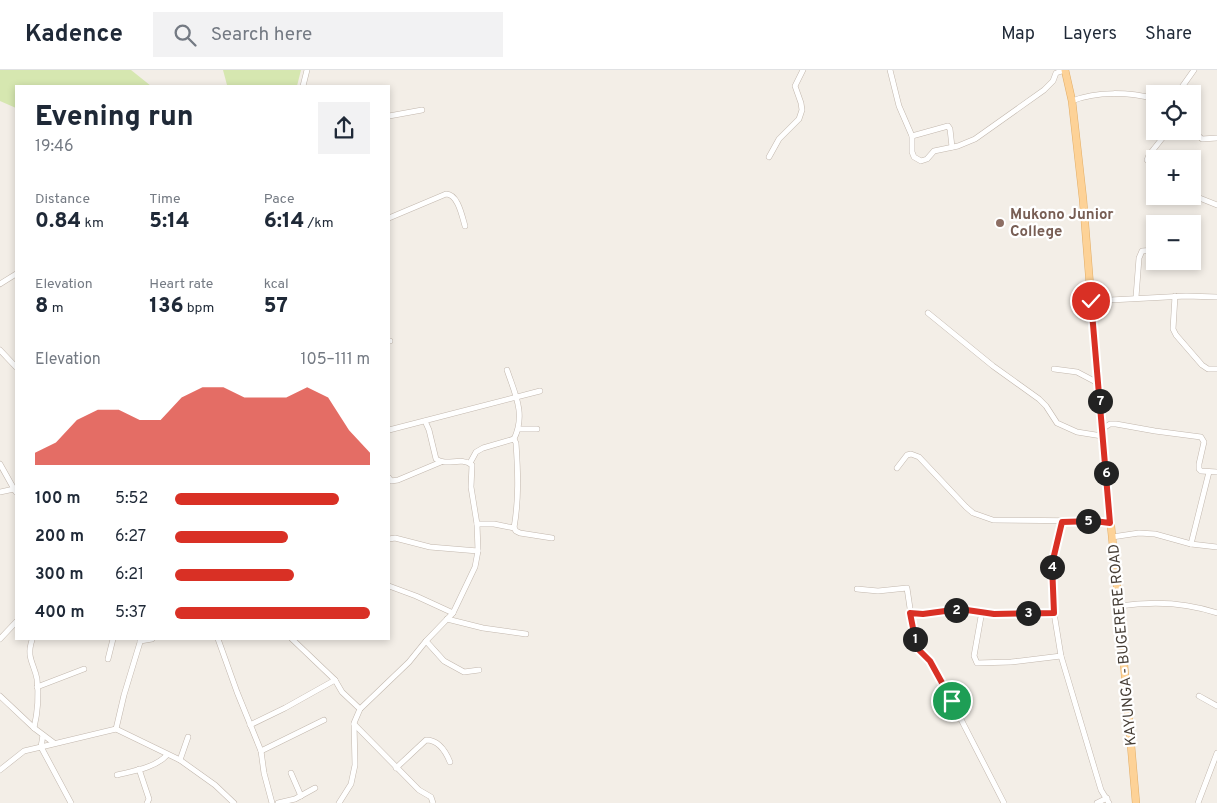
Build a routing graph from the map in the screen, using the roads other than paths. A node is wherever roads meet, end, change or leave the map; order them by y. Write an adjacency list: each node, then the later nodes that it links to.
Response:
1 (307, 70): 6 (street)
2 (803, 70): 18 (street)
3 (890, 70): 12 (street)
4 (1065, 70): 9 (main road, KAYUNGA - BUGERERE ROAD); 16 (street)
5 (1194, 70): 7 (street)
6 (303, 85)
7 (1183, 85)
8 (1146, 98): 9 (street)
9 (1072, 100): 29 (main road, KAYUNGA - BUGERERE ROAD)
10 (422, 110): 11 (street)
11 (390, 116)
12 (912, 136): 16 (street); 16 (street)
13 (1217, 138): 14 (street)
14 (1201, 139)
15 (1161, 140): 17 (street)
16 (952, 147)
17 (1153, 150)
18 (768, 157)
19 (1201, 199): 20 (street)
20 (1217, 205)
21 (390, 218): 22 (street)
22 (465, 226)
23 (1146, 251): 27 (street)
24 (15, 275): 25 (street)
25 (0, 284)
26 (1175, 296): 27 (street); 28 (street); 34 (street)
27 (1136, 297): 29 (street)
28 (1217, 297)
29 (1091, 301): 36 (main road, KAYUNGA - BUGERERE ROAD)
30 (928, 313): 43 (street)
31 (0, 350): 32 (street)
32 (15, 366)
33 (1054, 369): 36 (street)
34 (1217, 369)
35 (507, 370): 38 (street)
36 (1098, 383): 43 (main road, KAYUNGA - BUGERERE ROAD)
37 (540, 391): 38 (street)
38 (516, 396): 39 (street); 40 (street)
39 (424, 421): 42 (street); 45 (street)
40 (519, 429): 41 (street); 44 (street)
41 (537, 429)
42 (390, 430)
43 (1102, 432): 49 (street); 55 (main road, KAYUNGA - BUGERERE ROAD)
44 (514, 439): 46 (street); 57 (street)
45 (441, 462): 46 (street); 51 (street)
46 (470, 463): 56 (street)
47 (0, 464): 52 (street)
48 (897, 468): 54 (street)
49 (1209, 472): 50 (street); 61 (street)
50 (1217, 472)
51 (390, 480)
52 (15, 491): 53 (street)
53 (0, 492)
54 (1062, 522): 55 (street); 70 (street)
55 (1110, 523): 58 (main road, KAYUNGA - BUGERERE ROAD)
56 (477, 524): 57 (street); 63 (street)
57 (514, 528): 59 (street)
58 (1112, 537): 61 (street); 66 (main road, KAYUNGA - BUGERERE ROAD)
59 (552, 538)
60 (390, 539): 63 (street)
61 (1191, 544): 62 (street)
62 (1217, 548)
63 (478, 551): 68 (street)
64 (390, 586): 68 (street)
65 (857, 589): 69 (street)
66 (1119, 606): 71 (street); 123 (main road, KAYUNGA - BUGERERE ROAD)
67 (982, 612): 69 (street); 70 (street); 82 (street)
68 (453, 613): 72 (street)
69 (910, 613): 121 (street)
70 (1054, 613): 82 (street)
71 (1217, 613)
72 (447, 619): 74 (street); 81 (street)
73 (15, 623): 75 (street)
74 (526, 634)
75 (0, 639)
76 (32, 640): 87 (street)
77 (113, 640): 83 (street)
78 (141, 640): 96 (street)
79 (218, 640): 94 (street)
80 (293, 640): 86 (street)
81 (426, 640): 85 (street); 91 (street)
82 (1061, 656): 113 (street)
83 (108, 659)
84 (84, 669): 87 (street)
85 (479, 670)
86 (335, 680): 91 (street); 94 (street)
87 (37, 687): 95 (street)
88 (0, 696): 95 (street)
89 (1199, 696): 90 (street)
90 (1217, 706)
91 (360, 710): 93 (street)
92 (324, 720): 101 (street)
93 (354, 723): 106 (street); 119 (street)
94 (250, 725): 101 (street)
95 (34, 728): 97 (street)
96 (116, 728): 99 (street); 103 (street)
97 (43, 735): 99 (street); 100 (street)
98 (188, 738): 104 (street)
99 (54, 743): 100 (street)
100 (42, 746): 108 (street); 114 (street)
101 (261, 751): 117 (street)
102 (1217, 753): 124 (street)
103 (167, 755): 104 (street); 107 (street)
104 (180, 760): 116 (street)
105 (450, 762): 106 (street)
106 (396, 768): 120 (street)
107 (139, 769): 110 (street); 115 (street)
108 (0, 770)
109 (292, 773): 112 (street)
110 (117, 775)
111 (315, 788): 112 (street)
112 (301, 796): 118 (street)
113 (1108, 800): 122 (street)
114 (71, 803)
115 (147, 803)
116 (234, 803)
117 (273, 803)
118 (278, 803)
119 (339, 803)
120 (433, 803)
121 (1004, 803)
122 (1098, 803)
123 (1136, 803)
124 (1198, 803)

